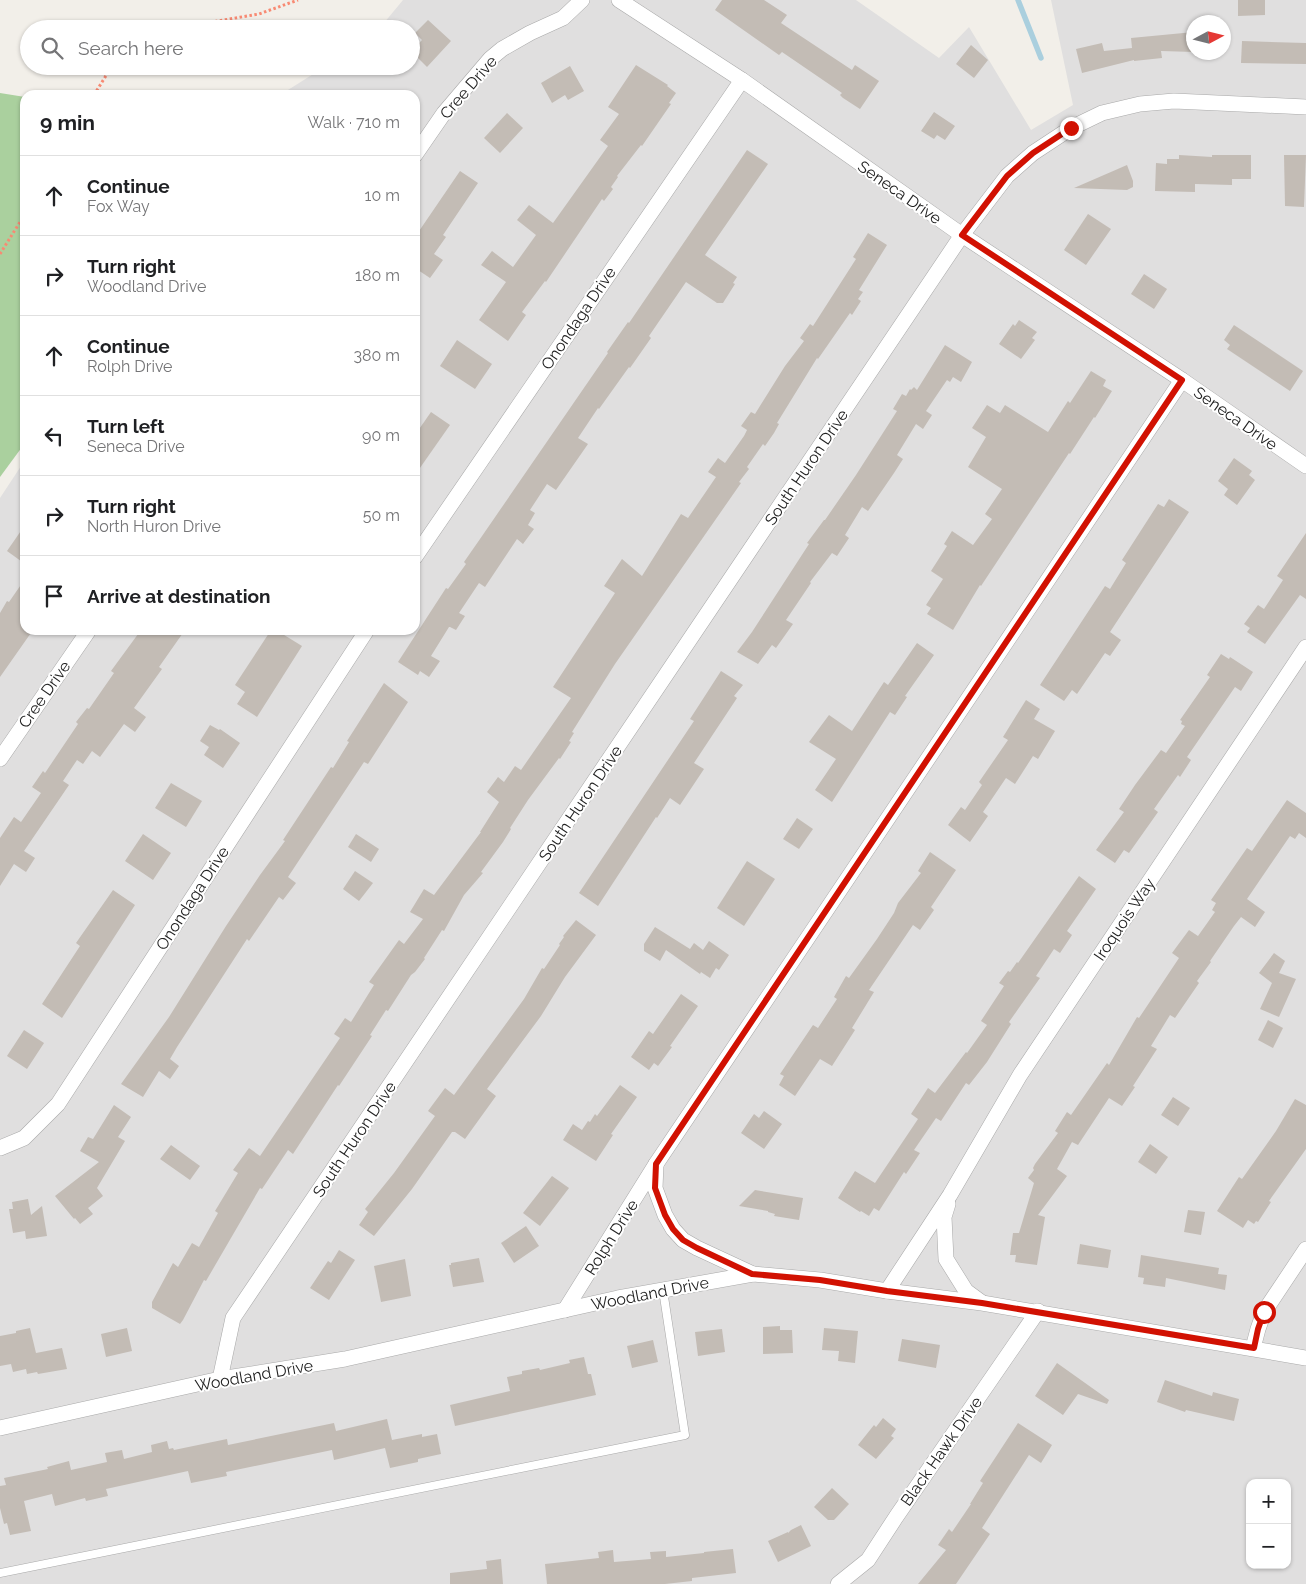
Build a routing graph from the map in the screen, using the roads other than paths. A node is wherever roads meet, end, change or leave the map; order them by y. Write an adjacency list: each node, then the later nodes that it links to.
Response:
1 (582, 0): 5 (street, Cree Drive)
2 (619, 0): 3 (street, Seneca Drive)
3 (742, 80): 6 (street, Seneca Drive); 9 (street, Onondaga Drive)
4 (1306, 107): 6 (street, South Huron Drive)
5 (420, 148)
6 (962, 235): 7 (street, Seneca Drive); 26 (street, South Huron Drive)
7 (1182, 380): 8 (street, Seneca Drive); 15 (street, Rolph Drive)
8 (1306, 466)
9 (420, 550)
10 (85, 635): 13 (street, Cree Drive)
11 (364, 635): 14 (street, Onondaga Drive)
12 (1306, 647): 16 (street, Iroquois Way)
13 (0, 759)
14 (0, 1148)
15 (656, 1164): 18 (street, Rolph Drive); 22 (street, Rolph Drive)
16 (950, 1195): 20 (street, Iroquois Way); 21 (street, Iroquois Way)
17 (1306, 1249): 24 (street)
18 (752, 1274): 19 (street, Woodland Drive); 20 (street, Woodland Drive)
19 (663, 1290): 22 (street, Woodland Drive); 28 (lane)
20 (887, 1291): 21 (street, Woodland Drive)
21 (982, 1303): 23 (street, Woodland Drive)
22 (566, 1310): 26 (street, Woodland Drive)
23 (1038, 1311): 24 (street, Woodland Drive); 29 (street, Black Hawk Drive)
24 (1254, 1348): 25 (street, Woodland Drive)
25 (1306, 1358)
26 (220, 1379): 27 (street, Woodland Drive)
27 (0, 1428)
28 (0, 1573)
29 (838, 1584)

